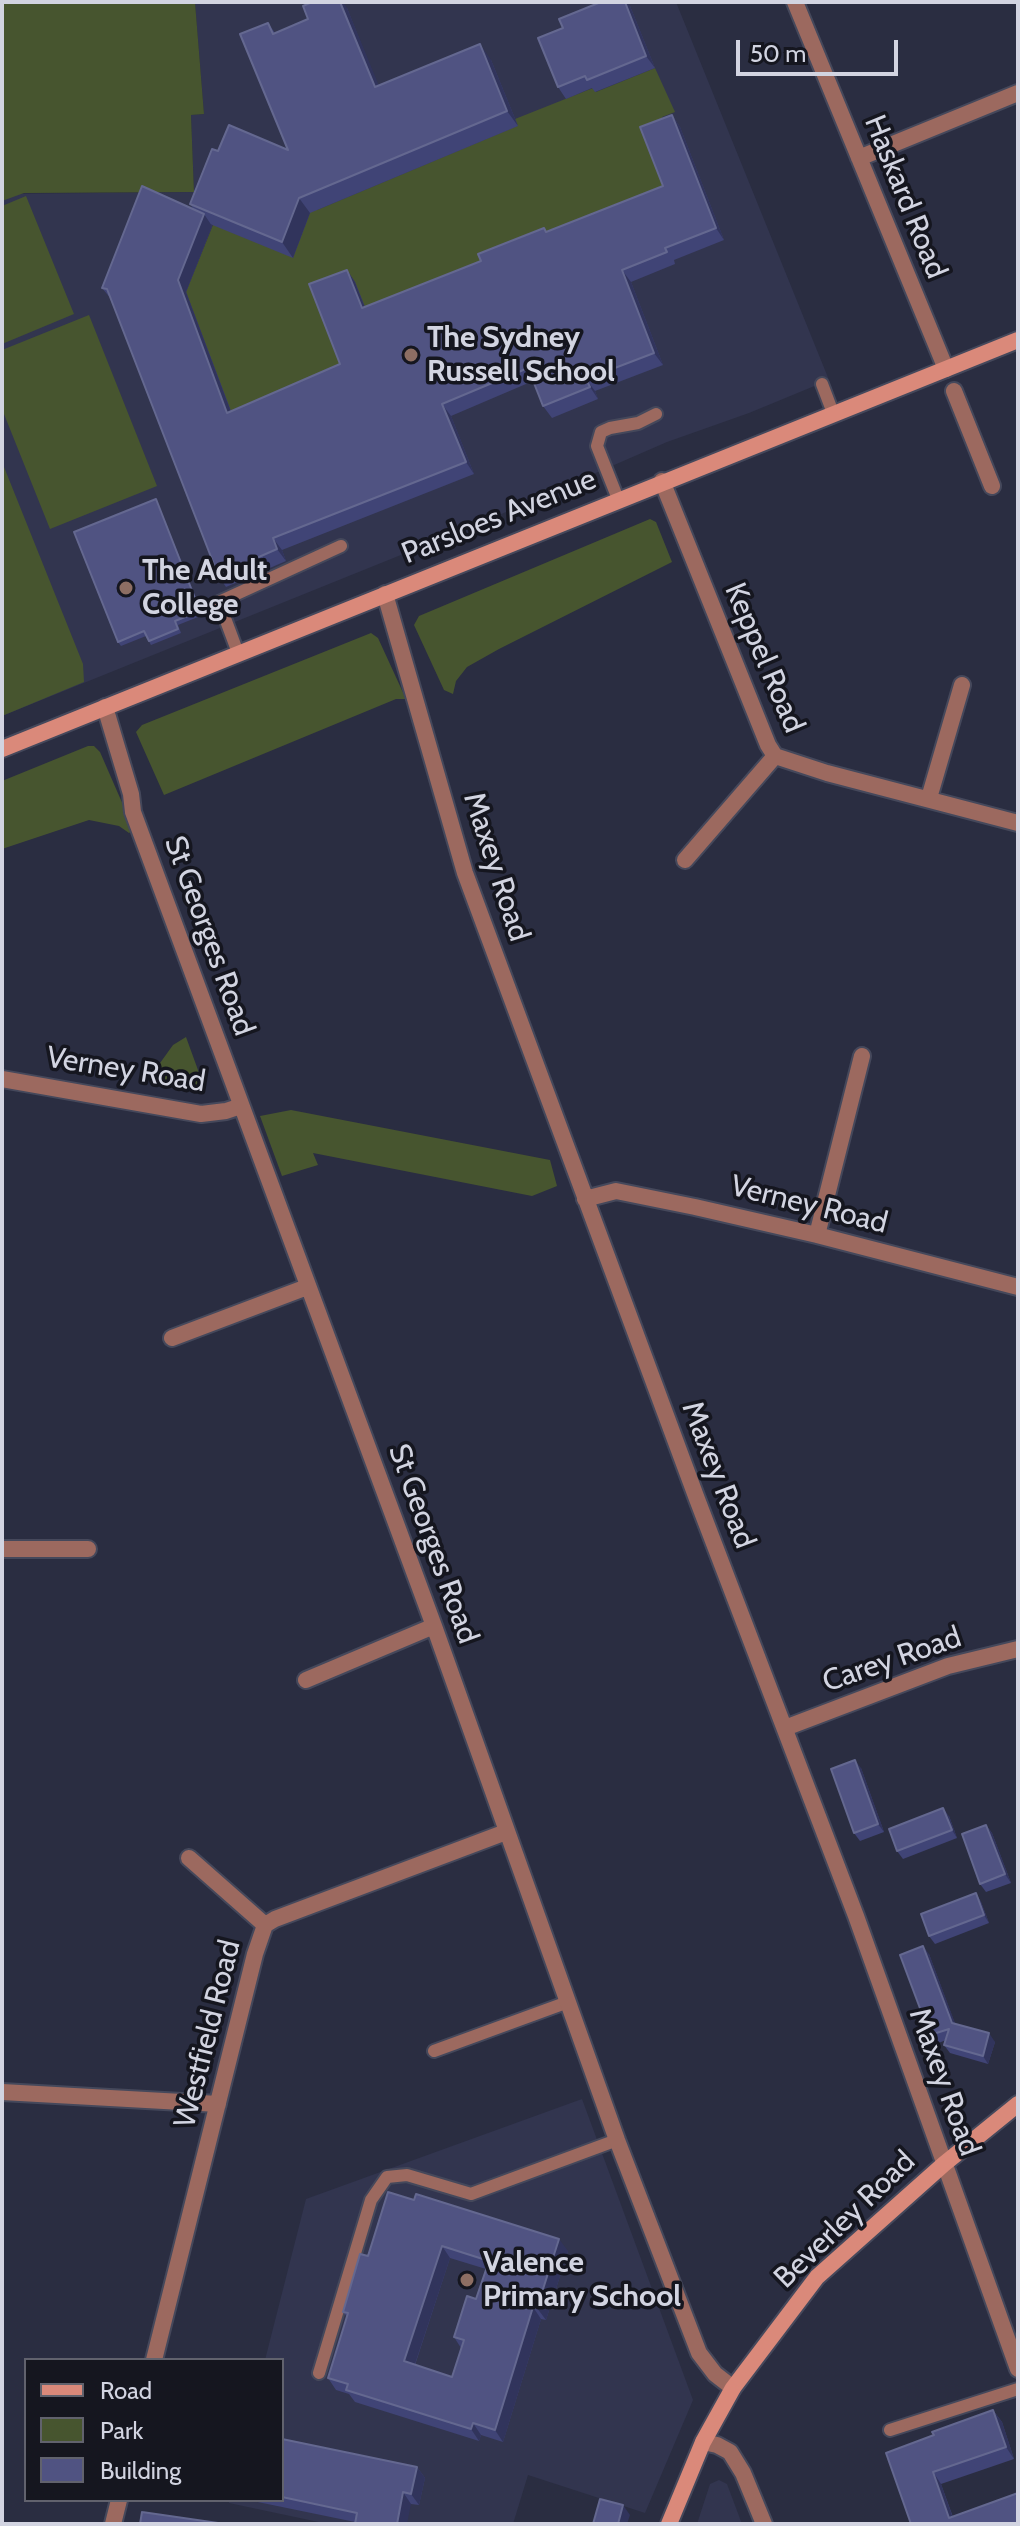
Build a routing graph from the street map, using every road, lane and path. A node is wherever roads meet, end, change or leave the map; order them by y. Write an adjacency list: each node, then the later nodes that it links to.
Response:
1 (795, 2): 3 (street, Haskard Road)
2 (1018, 93): 3 (street)
3 (859, 158): 5 (street, Haskard Road)
4 (1018, 340): 5 (street, Parsloes Avenue)
5 (946, 369): 8 (street, Parsloes Avenue)
6 (822, 384): 8 (lane)
7 (954, 391): 11 (street)
8 (833, 413): 10 (street, Parsloes Avenue)
9 (656, 414): 12 (lane)
10 (662, 481): 12 (street, Parsloes Avenue); 19 (street, Keppel Road)
11 (992, 486)
12 (618, 499): 14 (street, Parsloes Avenue)
13 (341, 546): 15 (lane)
14 (385, 594): 15 (street, Parsloes Avenue); 26 (street, Maxey Road)
15 (238, 653): 17 (street, Parsloes Avenue)
16 (962, 685): 20 (street)
17 (105, 707): 18 (street, Parsloes Avenue); 25 (street, St Georges Road)
18 (2, 749)
19 (775, 756): 20 (street, Keppel Road); 22 (street)
20 (929, 798): 21 (street, Keppel Road)
21 (1018, 823)
22 (685, 860)
23 (862, 1056): 27 (street)
24 (2, 1079): 25 (street, Verney Road)
25 (241, 1106): 28 (street, St Georges Road)
26 (585, 1199): 27 (street, Verney Road); 36 (street, Maxey Road)
27 (817, 1235): 29 (street, Verney Road)
28 (307, 1287): 30 (street); 33 (street, St Georges Road)
29 (1018, 1287)
30 (172, 1338)
31 (2, 1549): 32 (street)
32 (88, 1549)
33 (434, 1626): 35 (street); 37 (street, St Georges Road)
34 (1018, 1649): 36 (street, Carey Road)
35 (306, 1680)
36 (785, 1728): 46 (street, Maxey Road)
37 (506, 1832): 39 (street, Westfield Road); 40 (street, St Georges Road)
38 (189, 1858): 39 (street)
39 (265, 1925): 43 (street, Westfield Road)
40 (568, 2002): 41 (lane); 45 (street, St Georges Road)
41 (434, 2051)
42 (2, 2092): 43 (street)
43 (218, 2104): 49 (street, Westfield Road)
44 (1018, 2104): 46 (street, Beverley Road)
45 (617, 2140): 51 (lane); 52 (street, St Georges Road)
46 (944, 2164): 48 (street, Maxey Road); 52 (street, Beverley Road)
47 (1018, 2313): 48 (street)
48 (1001, 2320): 50 (street, Maxey Road)
49 (154, 2358)
50 (1018, 2369)
51 (319, 2373)
52 (733, 2388): 55 (street, Beverley Road)
53 (1018, 2389): 54 (lane)
54 (890, 2430)
55 (703, 2442): 58 (street, Beverley Road); 59 (street)
56 (118, 2502): 57 (street)
57 (113, 2524)
58 (669, 2524)
59 (764, 2524)

